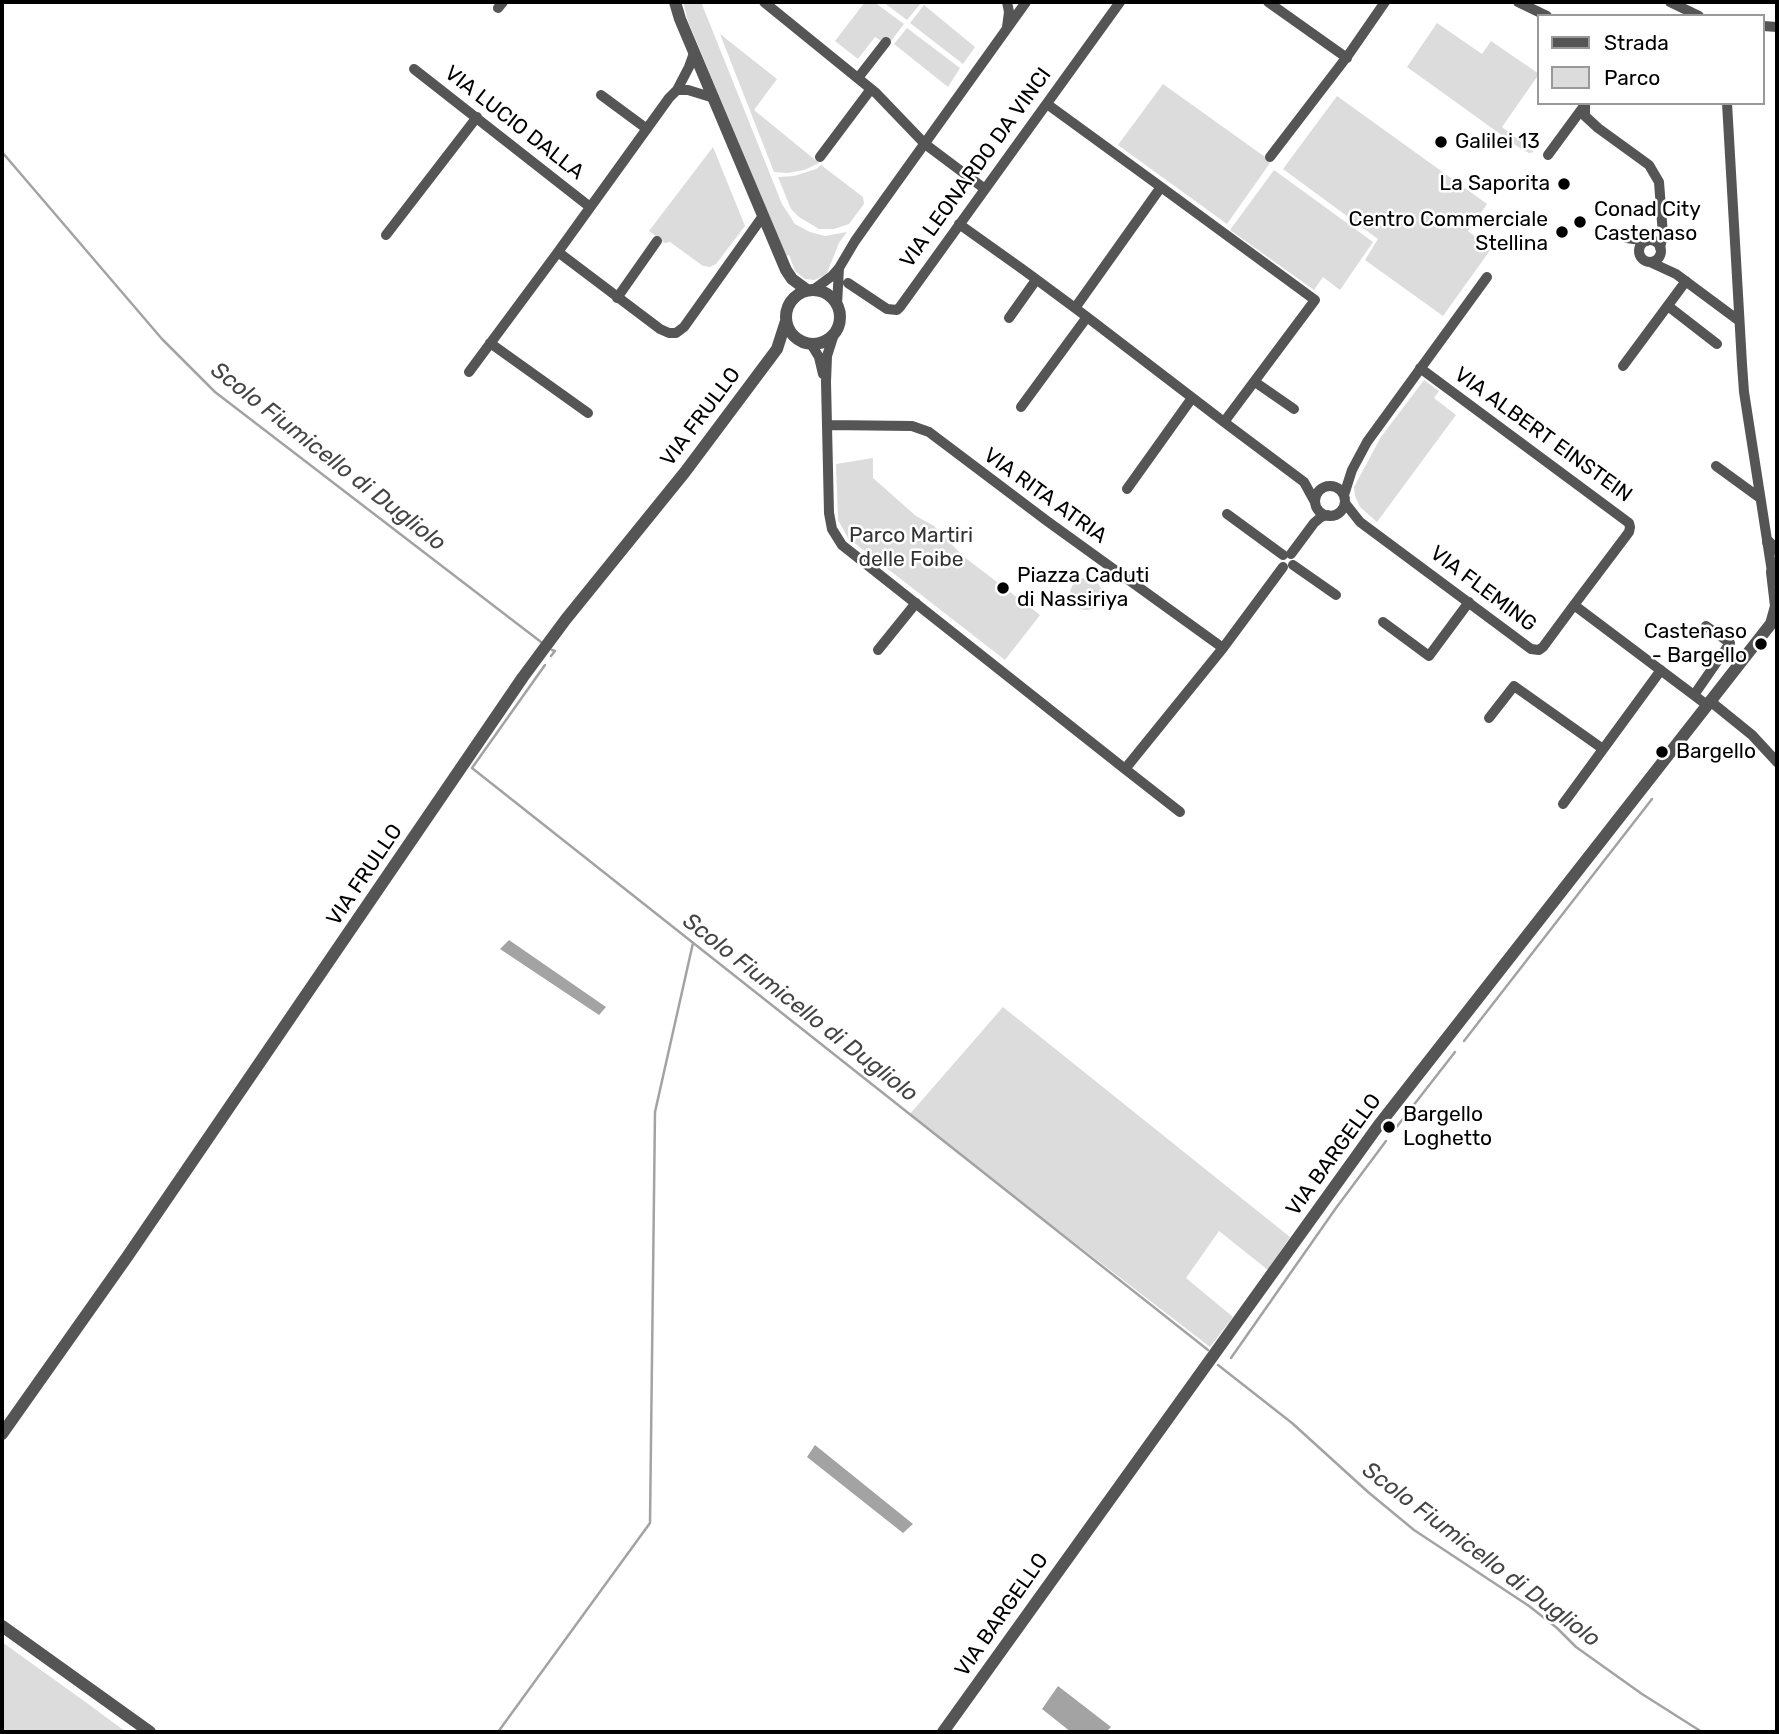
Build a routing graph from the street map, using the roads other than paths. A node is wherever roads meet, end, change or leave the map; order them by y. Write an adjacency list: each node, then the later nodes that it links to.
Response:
1 (676, 2): 14 (street)
2 (1009, 2): 8 (street); 12 (street)
3 (1120, 2): 23 (street, VIA LEONARDO DA VINCI)
4 (1268, 2): 15 (street)
5 (1385, 2): 15 (street)
6 (1518, 2): 10 (street)
7 (1671, 2): 11 (street)
8 (1024, 3): 12 (street)
9 (771, 4): 18 (street)
10 (1543, 14)
11 (1695, 14)
12 (1006, 30): 29 (street)
13 (886, 42): 18 (street)
14 (694, 53): 17 (street); 19 (street)
15 (1346, 58): 32 (street)
16 (414, 69): 27 (street, VIA LUCIO DALLA)
17 (704, 76): 19 (street); 22 (street)
18 (858, 78): 20 (street)
19 (682, 87): 22 (street); 28 (street)
20 (871, 89): 29 (street); 31 (street)
21 (601, 96): 28 (street)
22 (714, 98): 36 (street)
23 (1047, 104): 33 (street); 34 (street, VIA LEONARDO DA VINCI)
24 (1584, 105): 30 (street)
25 (1585, 105): 40 (street)
26 (1727, 105): 57 (street)
27 (477, 117): 35 (street, VIA LUCIO DALLA); 38 (street)
28 (647, 129): 35 (street)
29 (925, 144): 34 (street); 43 (street)
30 (1548, 155)
31 (820, 157)
32 (1270, 157)
33 (1161, 187): 54 (street); 68 (street)
34 (985, 189): 37 (street, VIA LEONARDO DA VINCI)
35 (590, 206): 41 (street)
36 (763, 216): 44 (street); 50 (street)
37 (959, 224): 47 (street); 48 (street, VIA LEONARDO DA VINCI)
38 (386, 234)
39 (657, 241): 50 (street)
40 (1655, 245): 42 (street); 42 (street); 46 (street)
41 (558, 253): 50 (street); 60 (street)
42 (1650, 262): 46 (street)
43 (839, 268): 49 (street); 52 (street)
44 (786, 270): 49 (street); 51 (street)
45 (1487, 277): 65 (street)
46 (1681, 278): 53 (street); 57 (street)
47 (1036, 280): 54 (street); 56 (street)
48 (848, 283)
49 (810, 290): 51 (street); 52 (street)
50 (617, 298)
51 (789, 305): 58 (street)
52 (837, 305): 59 (street)
53 (1668, 306): 62 (street); 64 (street)
54 (1074, 308): 55 (street)
55 (1087, 317): 69 (street); 70 (street)
56 (1009, 318)
57 (1738, 320): 80 (street)
58 (786, 321): 61 (street); 63 (street, VIA FRULLO)
59 (834, 334): 61 (street); 67 (street)
60 (491, 343): 66 (street); 72 (street)
61 (807, 343): 63 (street); 67 (street)
62 (1717, 344)
63 (777, 349): 106 (street, VIA FRULLO)
64 (1623, 366)
65 (1420, 368): 76 (street); 91 (street, VIA ALBERT EINSTEIN)
66 (469, 372)
67 (825, 382): 74 (street)
68 (1255, 382): 71 (street); 73 (street)
69 (1192, 398): 73 (street); 79 (street)
70 (1021, 407)
71 (1294, 409)
72 (588, 413)
73 (1224, 422): 77 (street)
74 (828, 425): 90 (street); 95 (street, VIA RITA ATRIA)
75 (1716, 466): 80 (street)
76 (1352, 470): 78 (street); 81 (street)
77 (1304, 482): 78 (street); 82 (street)
78 (1327, 486): 81 (street); 82 (street)
79 (1127, 489)
80 (1760, 498): 85 (street)
81 (1345, 499): 82 (street); 84 (street, VIA FLEMING)
82 (1325, 511): 84 (street, VIA FLEMING); 86 (street)
83 (1227, 514): 86 (street)
84 (1360, 522): 89 (street, VIA FLEMING)
85 (1772, 546): 87 (street)
86 (1287, 561): 88 (street); 95 (street)
87 (1774, 567): 92 (street)
88 (1336, 596)
89 (1469, 602): 91 (street, VIA FLEMING); 93 (street)
90 (916, 603): 96 (street); 103 (street)
91 (1574, 605): 97 (street)
92 (1774, 620): 99 (street, VIA BARGELLO)
93 (1383, 622)
94 (1706, 626): 98 (street)
95 (1223, 648): 103 (street)
96 (878, 650)
97 (1661, 670): 98 (street); 101 (street)
98 (1694, 695): 99 (street)
99 (1709, 703): 102 (street); 109 (street, VIA BARGELLO)
100 (1489, 718): 101 (street)
101 (1603, 750): 104 (street)
102 (1777, 762)
103 (1125, 769): 105 (street)
104 (1563, 804)
105 (1180, 812)
106 (2, 1434)
107 (2, 1626): 108 (street)
108 (150, 1732)
109 (943, 1732)

